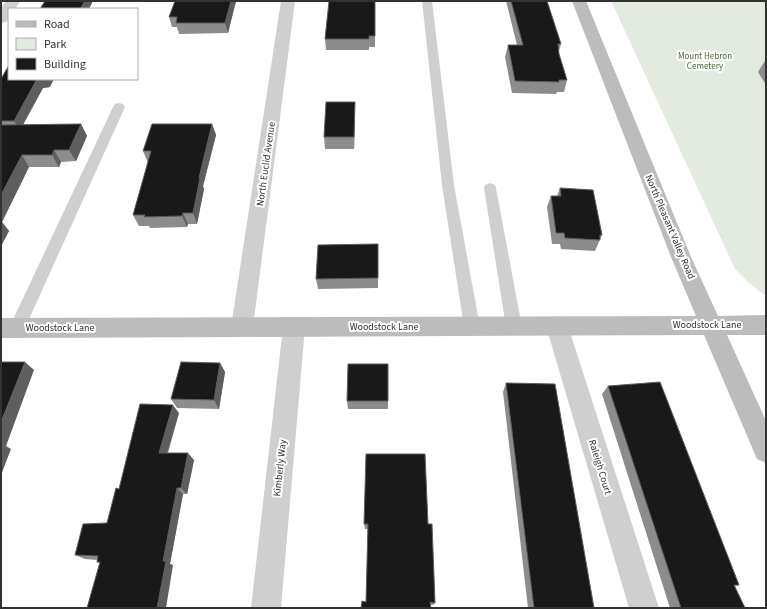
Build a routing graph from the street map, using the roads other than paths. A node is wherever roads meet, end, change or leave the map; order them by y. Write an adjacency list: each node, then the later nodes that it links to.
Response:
1 (288, 1): 11 (street, North Euclid Avenue)
2 (428, 1): 12 (lane)
3 (578, 1): 8 (street, North Pleasant Valley Road)
4 (8, 8): 5 (street)
5 (1, 19)
6 (119, 107): 14 (lane)
7 (490, 188): 13 (lane)
8 (712, 324): 9 (street, Woodstock Lane); 10 (street, Woodstock Lane); 16 (street, North Pleasant Valley Road)
9 (557, 326): 13 (street, Woodstock Lane); 18 (street, Raleigh Court)
10 (766, 326)
11 (242, 327): 14 (street, Woodstock Lane); 15 (street, Woodstock Lane)
12 (472, 327): 13 (street, Woodstock Lane); 15 (street, Woodstock Lane)
13 (514, 327)
14 (9, 328)
15 (294, 328): 17 (street, Kimberly Way)
16 (766, 450)
17 (266, 608)
18 (644, 608)

